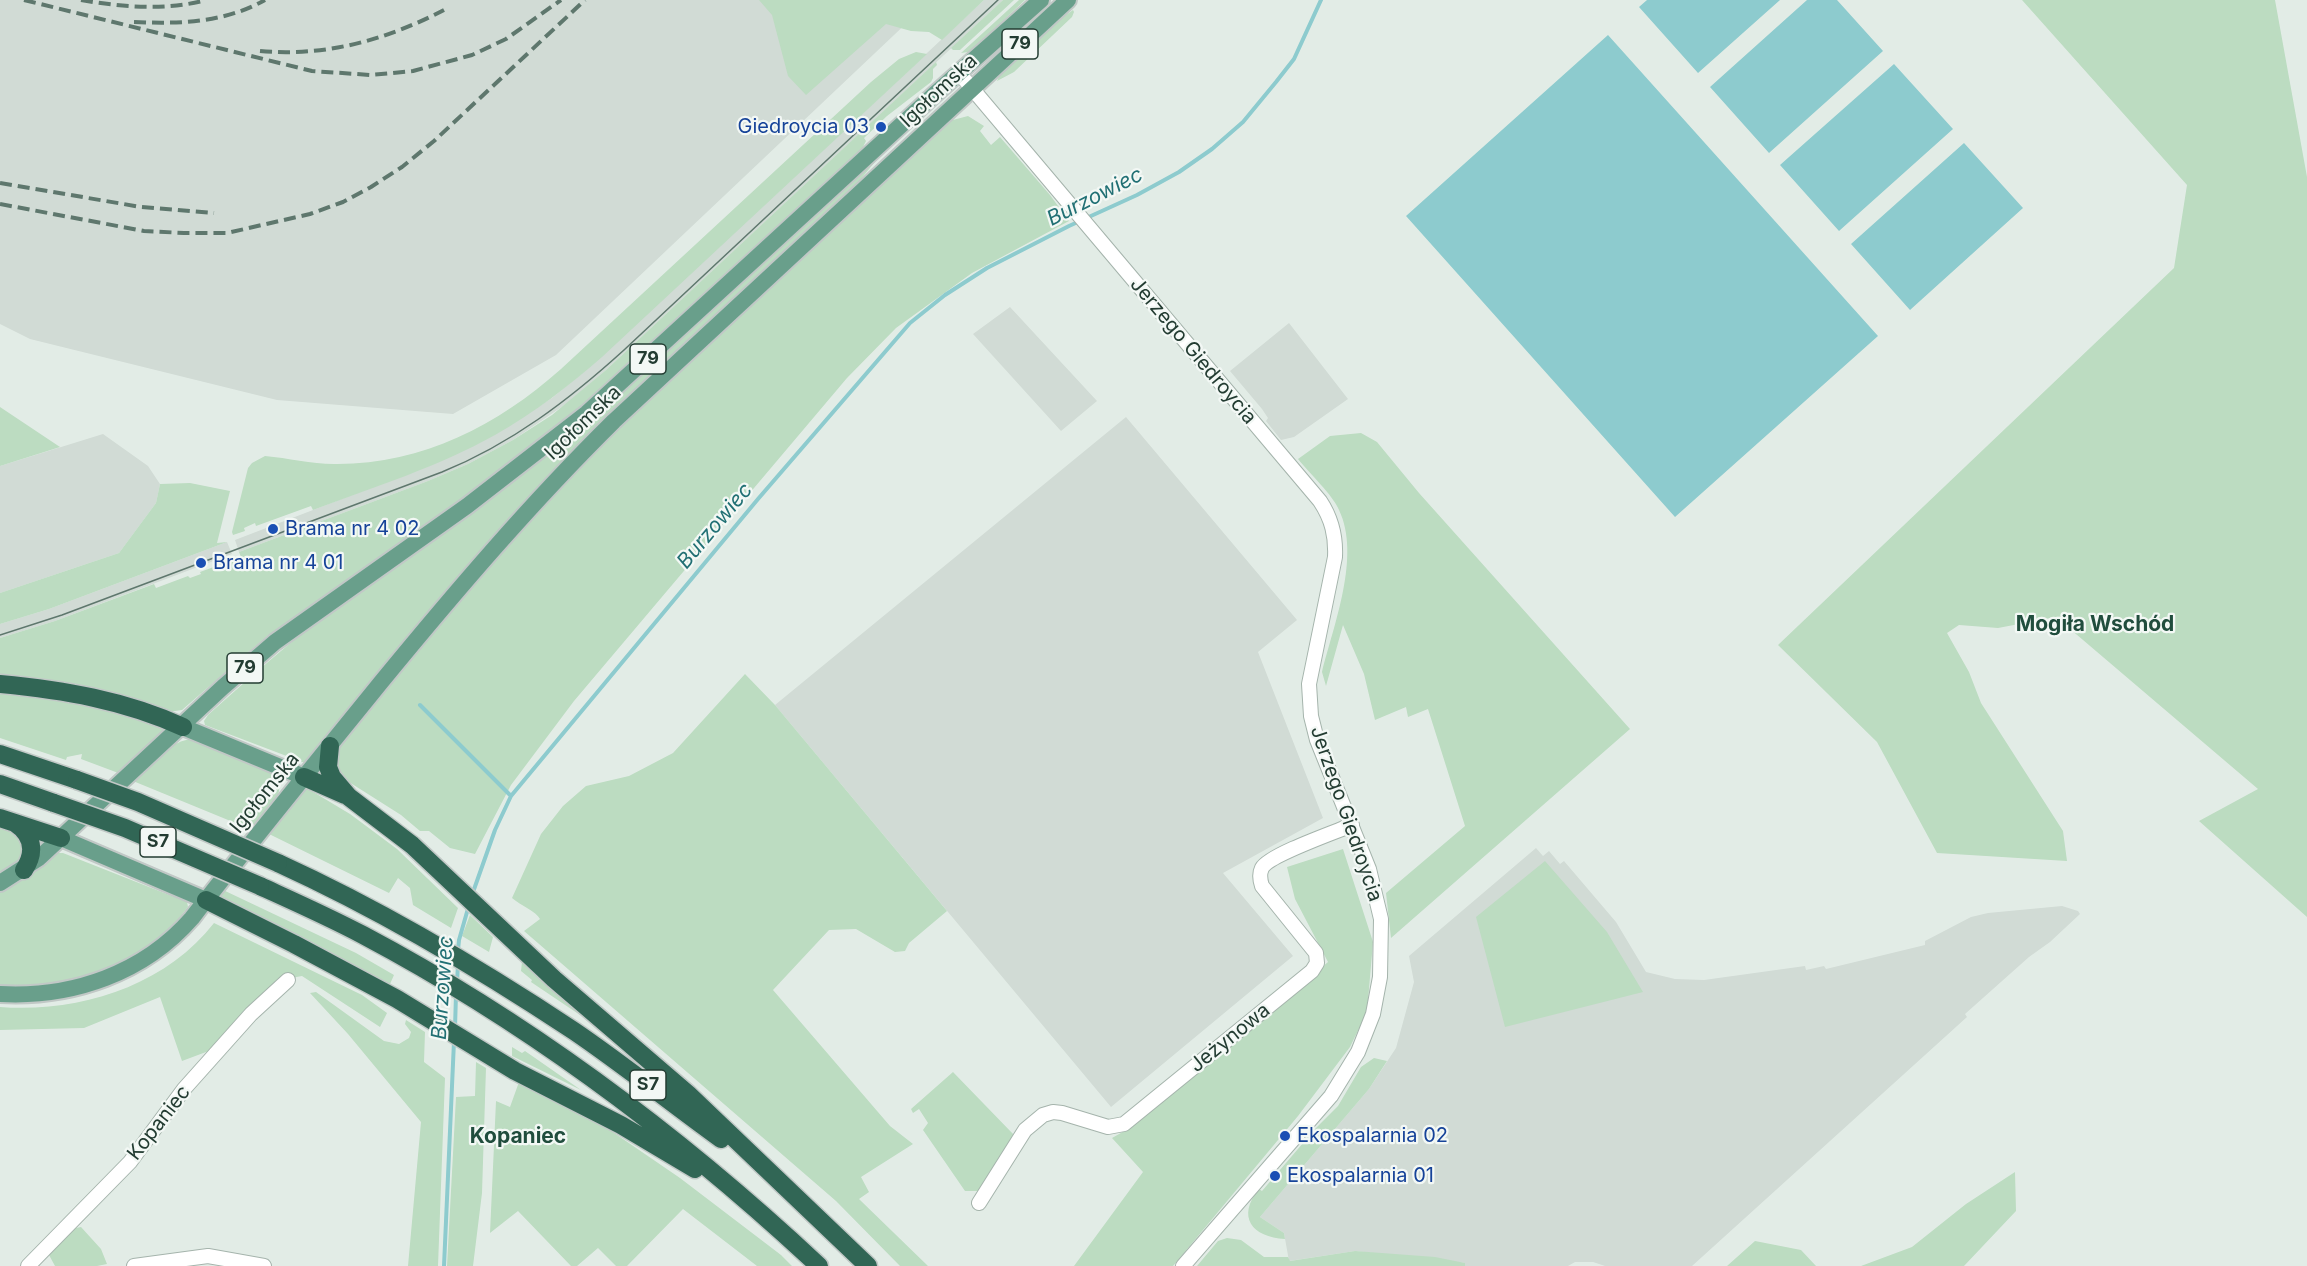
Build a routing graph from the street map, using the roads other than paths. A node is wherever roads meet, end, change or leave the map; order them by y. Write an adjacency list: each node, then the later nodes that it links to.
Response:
1 (1041, 0): 3 (main road, Igołomska / 79)
2 (1068, 0): 4 (main road, Igołomska / 79)
3 (959, 73): 4 (street, Jerzego Giedroycia); 6 (main road, Igołomska / 79)
4 (972, 89): 7 (main road, Igołomska / 79); 13 (street, Jerzego Giedroycia)
5 (0, 684): 6 (highway)
6 (183, 727): 9 (main road); 14 (main road, 79)
7 (330, 746): 9 (main road, Igołomska / 79); 11 (highway)
8 (0, 754): 20 (highway, S7, bridge)
9 (304, 777): 11 (highway); 17 (main road, Igołomska / 79)
10 (0, 784): 21 (highway, S7, bridge)
11 (350, 797): 20 (highway)
12 (7, 820): 14 (highway); 15 (highway)
13 (1352, 825): 22 (street, Jeżynowa); 28 (street, Jerzego Giedroycia)
14 (61, 838): 15 (main road, 79); 17 (main road)
15 (24, 870): 16 (main road, 79)
16 (0, 884)
17 (206, 900): 19 (main road, 79); 21 (highway)
18 (288, 980): 23 (street, Kopaniec)
19 (0, 994)
20 (768, 1173): 27 (highway, S7)
21 (736, 1192): 26 (highway, S7)
22 (979, 1203)
23 (28, 1266)
24 (134, 1266): 25 (street)
25 (264, 1266)
26 (819, 1266)
27 (868, 1266)
28 (1183, 1266)

